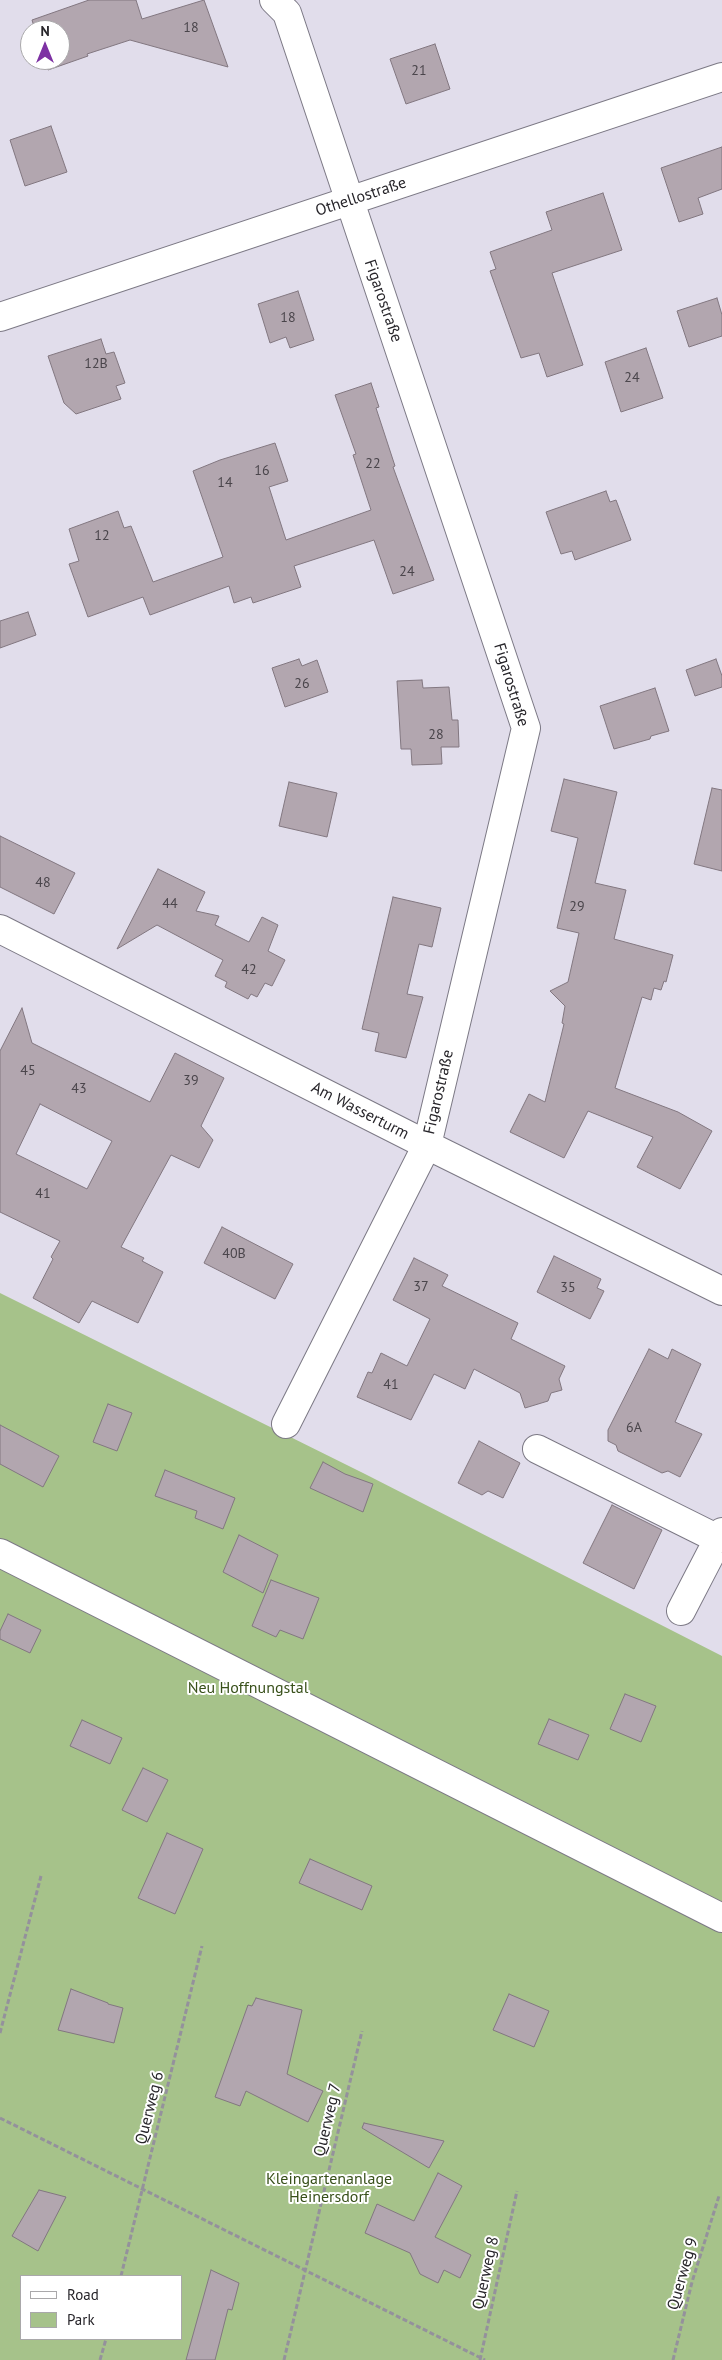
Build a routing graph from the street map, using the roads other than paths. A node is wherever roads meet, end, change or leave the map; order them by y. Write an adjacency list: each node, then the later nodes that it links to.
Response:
1 (274, 0): 3 (street, Figarostraße)
2 (722, 77): 3 (street, Othellostraße)
3 (350, 200): 4 (street, Othellostraße); 6 (street, Figarostraße)
4 (0, 317)
5 (0, 929): 6 (street, Am Wasserturm)
6 (427, 1145): 7 (street, Am Wasserturm); 8 (street, Figarostraße)
7 (722, 1291)
8 (286, 1424)
9 (537, 1449): 10 (street)
10 (720, 1535): 12 (street)
11 (0, 1553): 13 (street)
12 (681, 1610)
13 (722, 1918)

